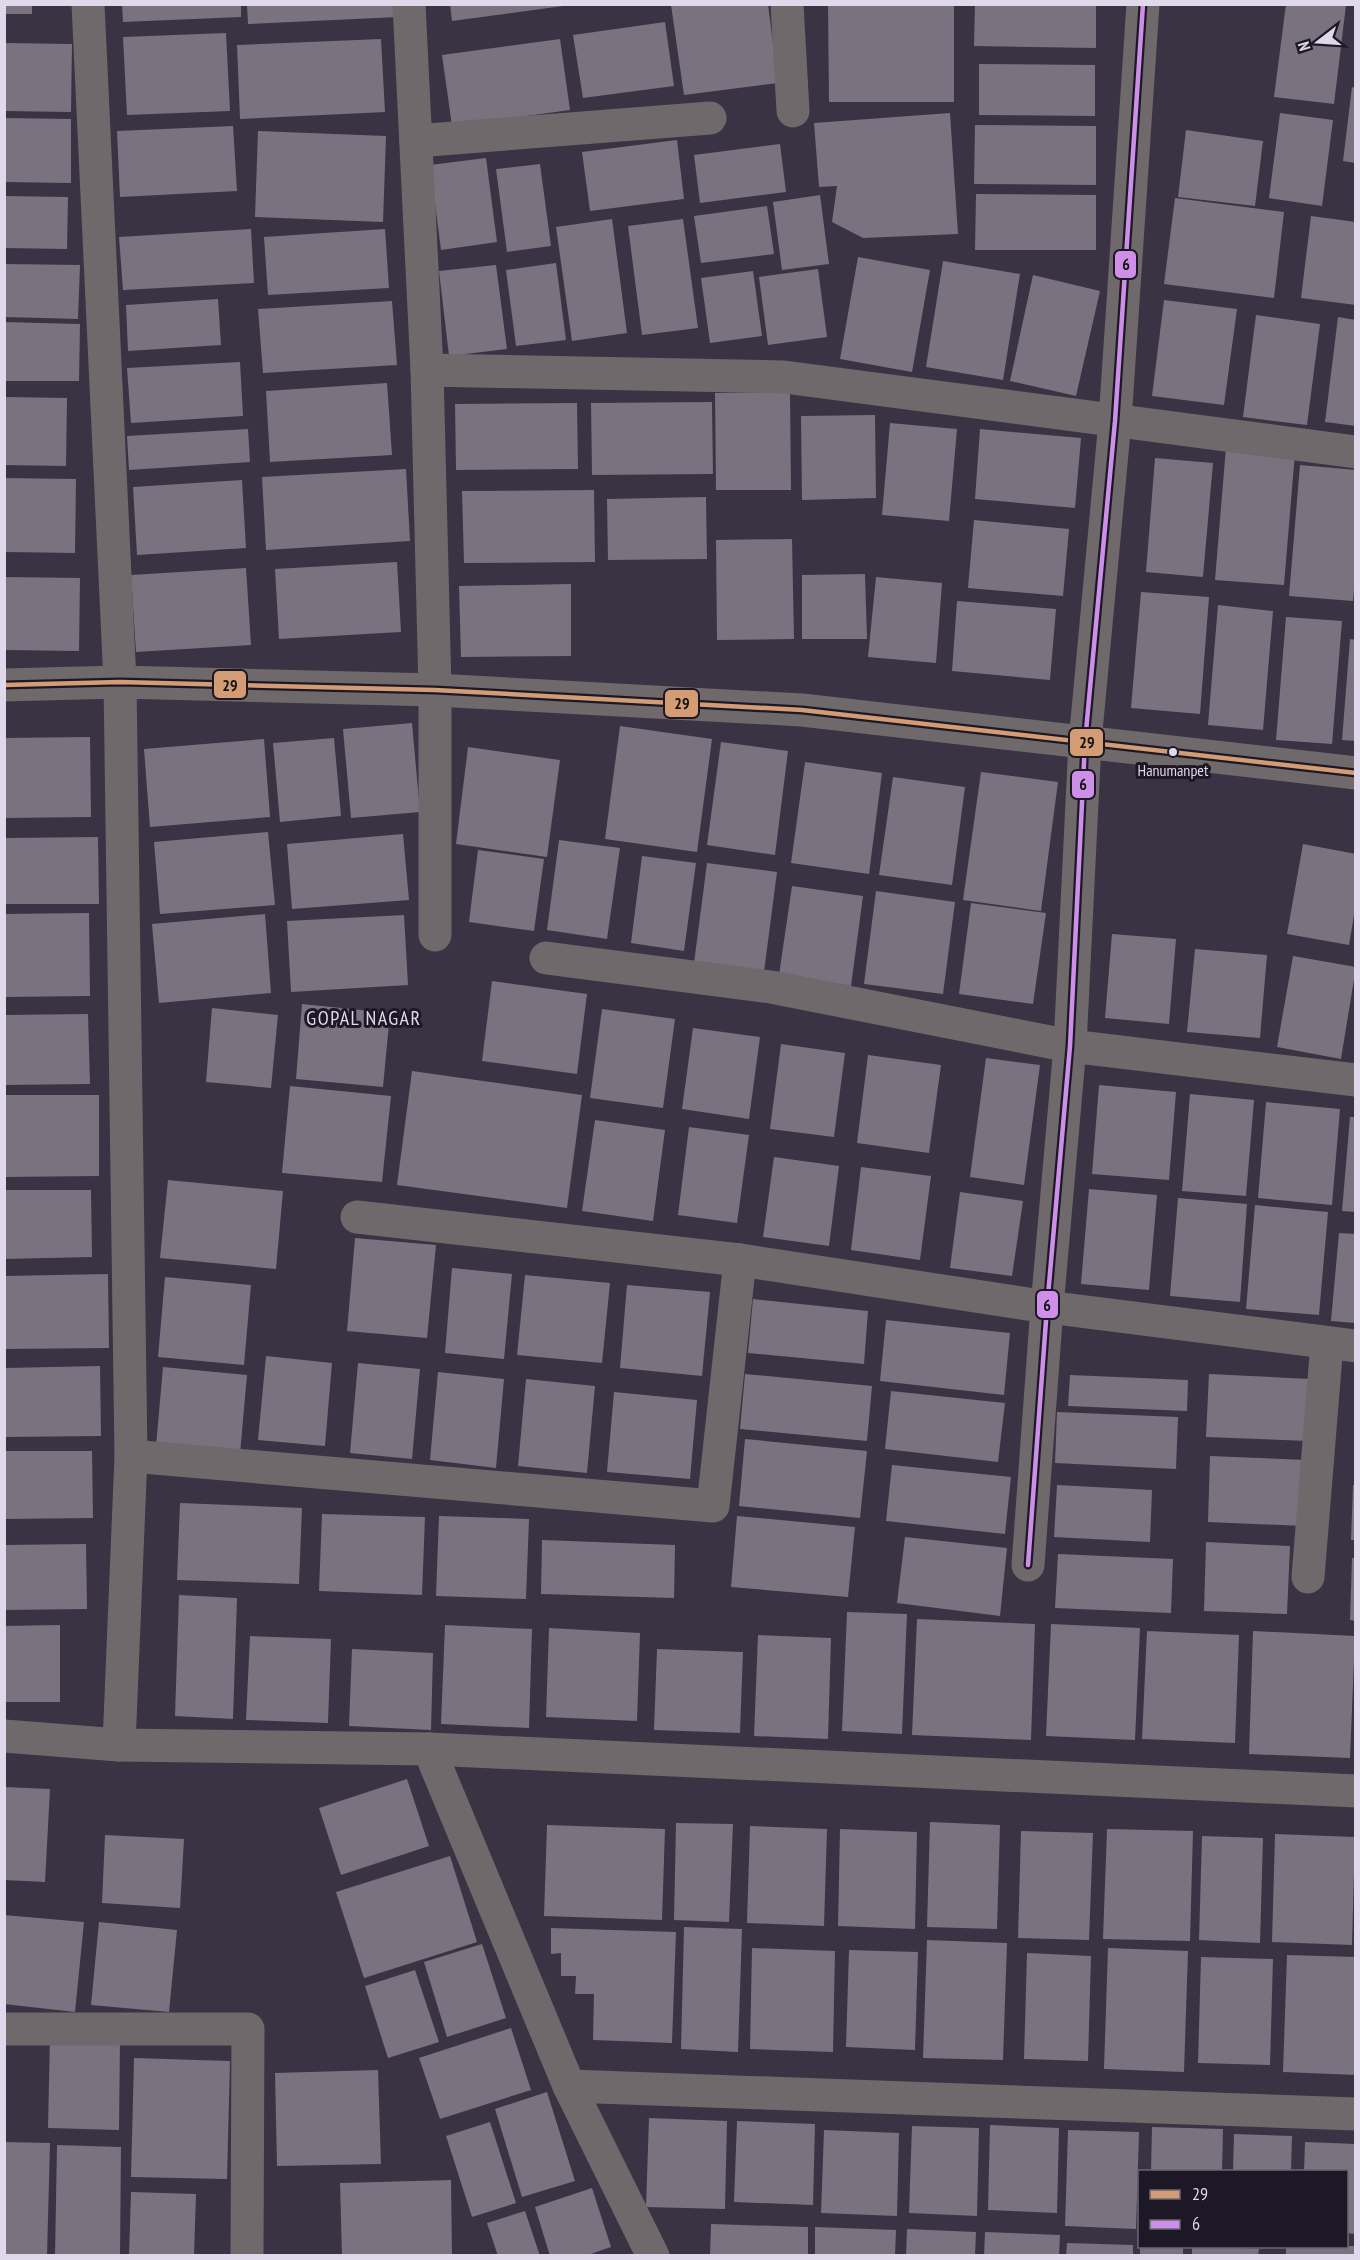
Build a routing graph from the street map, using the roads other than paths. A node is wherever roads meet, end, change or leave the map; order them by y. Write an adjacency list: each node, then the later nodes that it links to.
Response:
1 (88, 4): 11 (street)
2 (409, 4): 7 (street)
3 (787, 4): 5 (street)
4 (1143, 4): 9 (street)
5 (793, 111)
6 (710, 118): 7 (street)
7 (416, 141): 8 (street)
8 (427, 370): 9 (street); 13 (street)
9 (1115, 421): 10 (street); 14 (street)
10 (1356, 452)
11 (120, 682): 12 (street); 13 (street); 24 (street)
12 (4, 685)
13 (435, 690): 14 (street); 16 (street)
14 (1085, 742): 15 (street); 18 (street)
15 (1356, 773)
16 (435, 935)
17 (546, 958): 18 (street)
18 (1070, 1046): 19 (street); 22 (street)
19 (1356, 1080)
20 (357, 1217): 21 (street)
21 (740, 1260): 22 (street); 24 (street)
22 (1047, 1307): 23 (street); 25 (street)
23 (1341, 1345): 26 (street)
24 (131, 1456): 28 (street)
25 (1028, 1565)
26 (1308, 1577)
27 (4, 1736): 28 (street)
28 (119, 1744): 29 (street)
29 (429, 1749): 30 (street); 32 (street)
30 (1356, 1791)
31 (4, 2029): 34 (street)
32 (569, 2086): 33 (street); 35 (street)
33 (1356, 2114)
34 (247, 2256)
35 (653, 2256)

